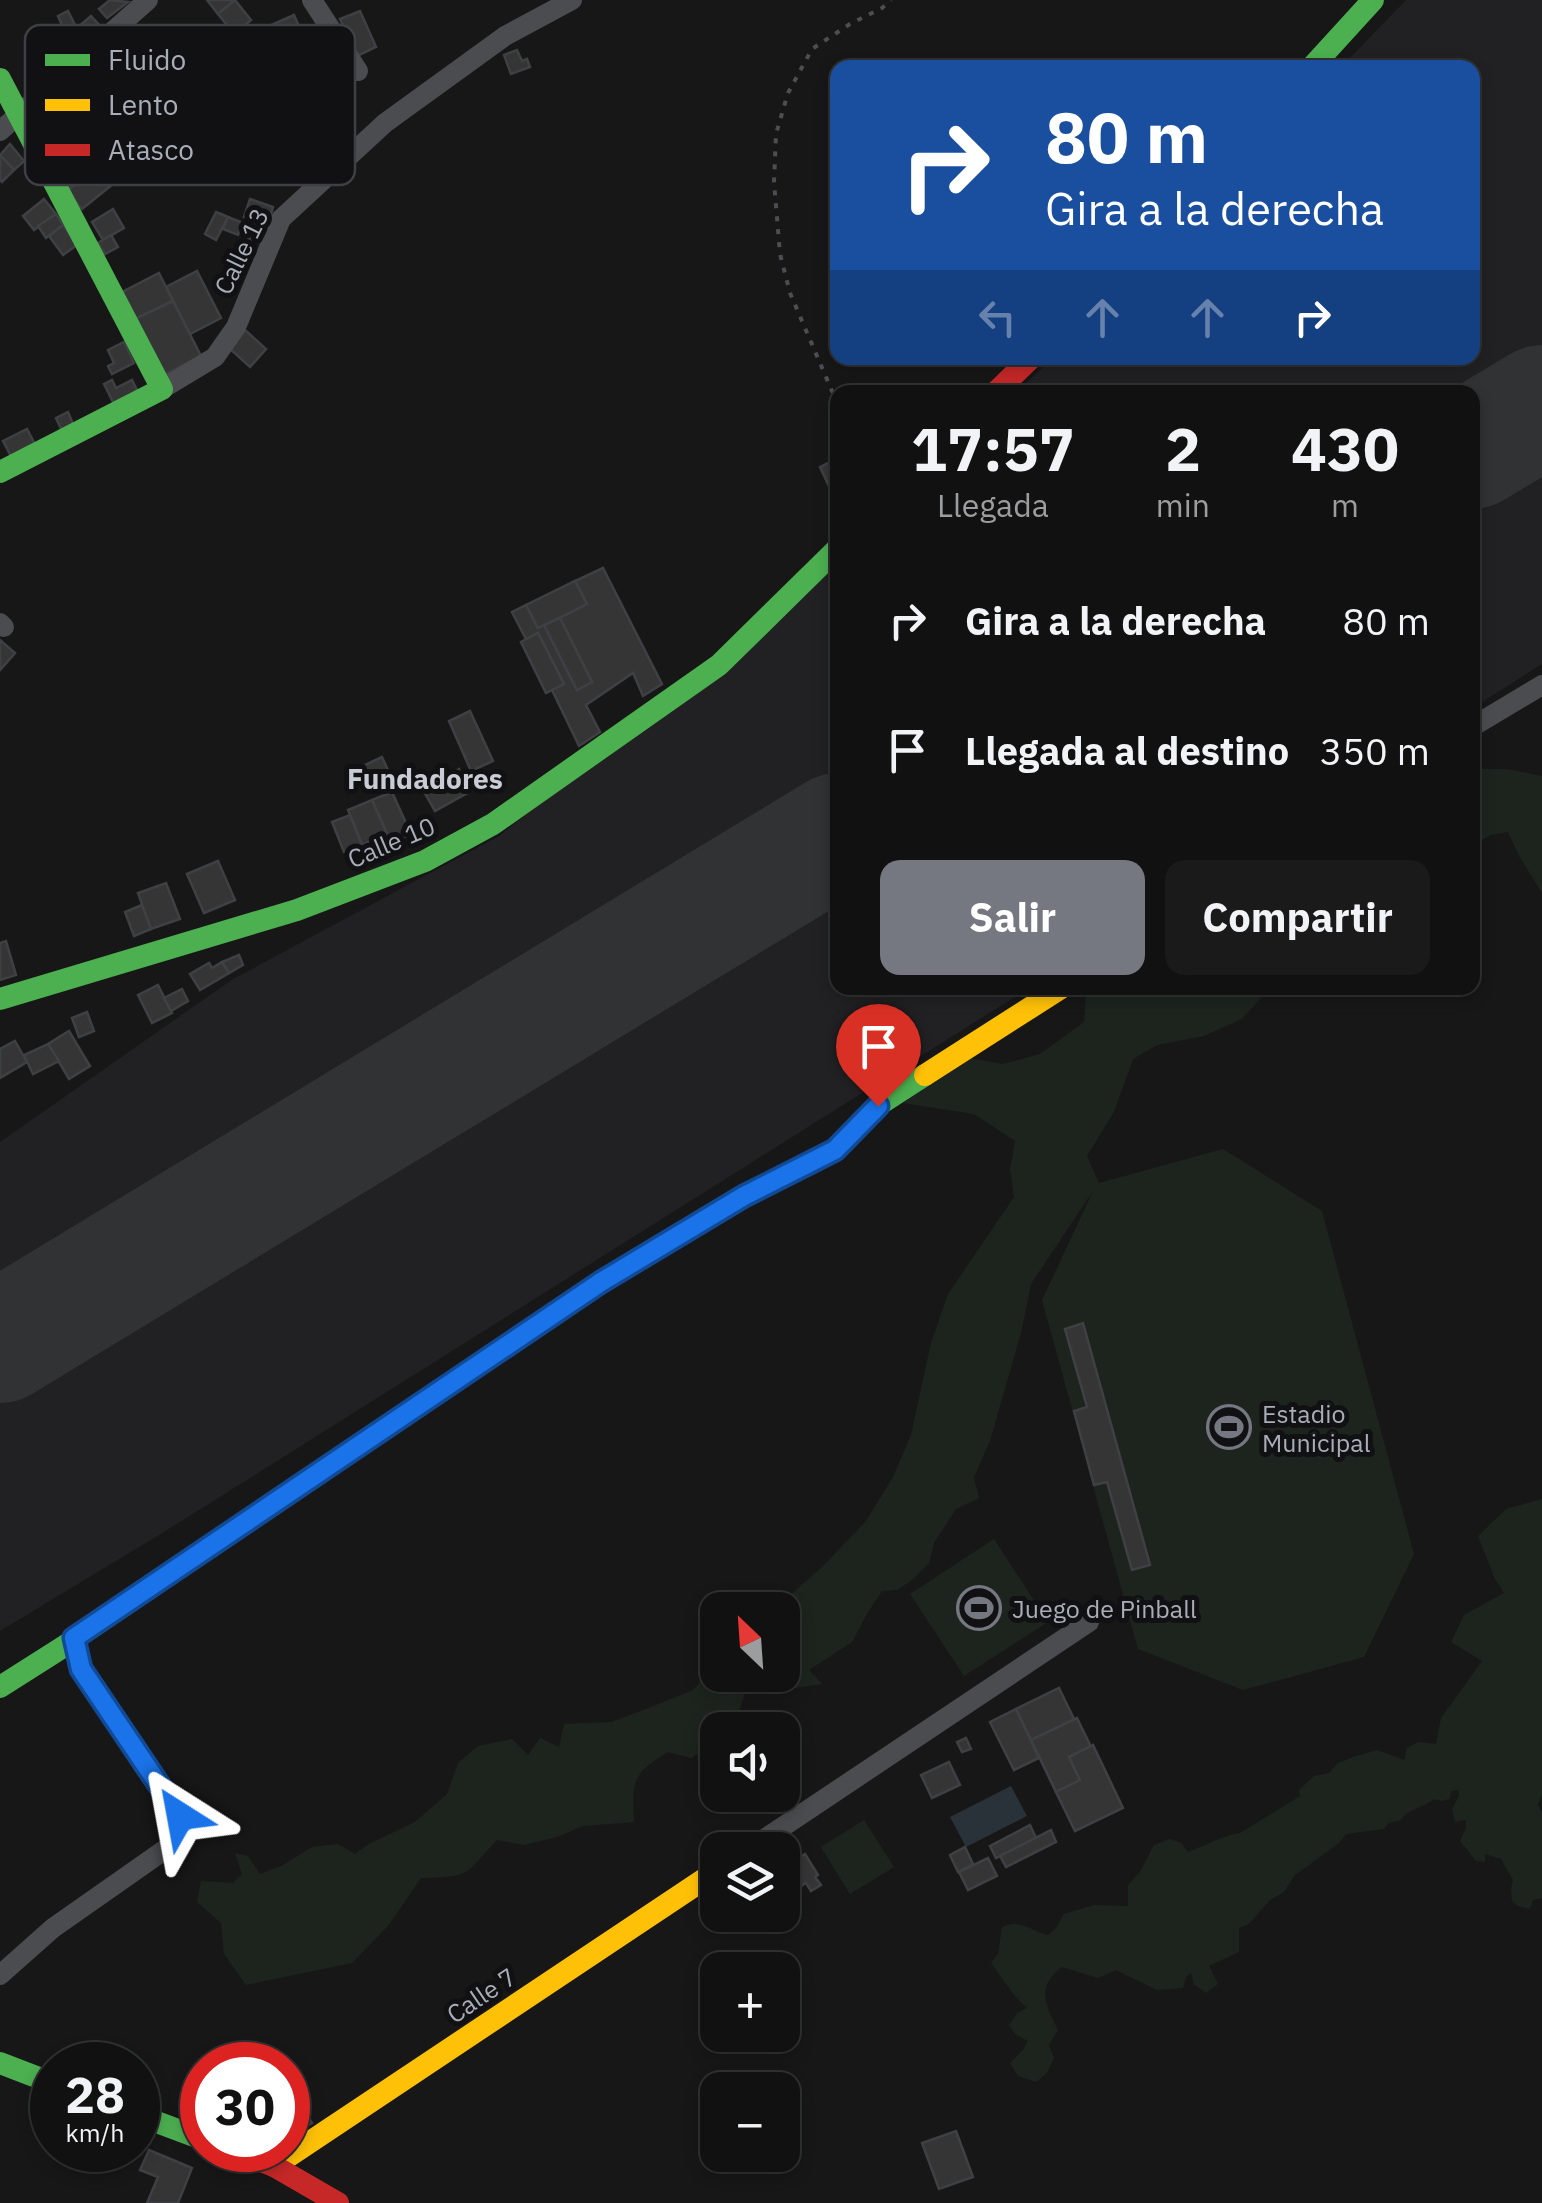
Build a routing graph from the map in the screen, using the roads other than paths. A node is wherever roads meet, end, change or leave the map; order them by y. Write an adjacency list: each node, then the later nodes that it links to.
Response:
1 (148, 0): 5 (street)
2 (312, 0): 6 (street)
3 (572, 0): 15 (street, Calle 13)
4 (1374, 0): 7 (street)
5 (119, 25)
6 (328, 25)
7 (1318, 60)
8 (355, 66): 9 (street)
9 (358, 71)
10 (0, 79): 12 (street)
11 (25, 108): 12 (street)
12 (18, 114): 13 (street); 14 (street)
13 (25, 127)
14 (0, 131)
15 (355, 151)
16 (55, 185): 20 (street)
17 (318, 185): 20 (street, Calle 13)
18 (1024, 365): 19 (street)
19 (1003, 385)
20 (162, 389): 21 (street, Calle 13)
21 (0, 472)
22 (830, 556): 26 (street, Calle 10)
23 (1542, 685): 24 (street)
24 (1480, 722)
25 (1050, 995): 28 (street)
26 (0, 999)
27 (1089, 1622): 30 (street)
28 (74, 1638): 29 (street); 32 (street)
29 (0, 1687)
30 (775, 1832)
31 (700, 1882): 35 (street, Calle 7)
32 (0, 1974)
33 (0, 2063): 34 (street)
34 (30, 2075)
35 (310, 2142)
36 (284, 2172): 37 (street)
37 (338, 2203)

